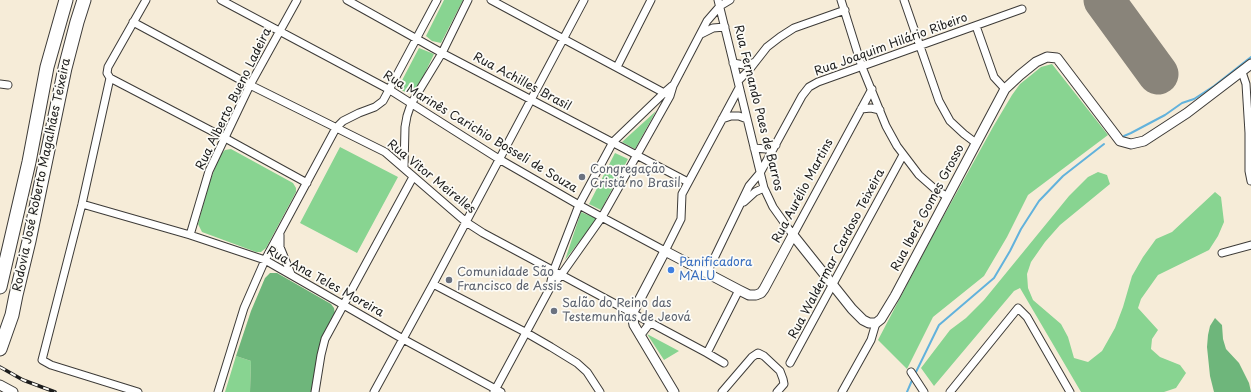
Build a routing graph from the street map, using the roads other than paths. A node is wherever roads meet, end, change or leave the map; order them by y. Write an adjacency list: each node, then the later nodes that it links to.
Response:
1 (66, 0): 85 (highway, Rodovia José Roberto Magalhães Teixeira)
2 (84, 0): 96 (highway, Rodovia José Roberto Magalhães Teixeira)
3 (146, 0): 18 (street)
4 (221, 0): 21 (street, Rua Marinês Carichio Bosseli de Souza)
5 (297, 0): 21 (street, Rua Alberto Bueno Ladeira)
6 (347, 0): 23 (street, Rua Achilles Brasil)
7 (437, 0): 23 (street)
8 (468, 0): 26 (street)
9 (491, 0): 24 (street)
10 (584, 0): 24 (street)
11 (651, 0): 30 (street)
12 (730, 0): 15 (street)
13 (842, 0): 17 (street)
14 (904, 0): 25 (street)
15 (719, 3): 20 (street, Rua Fernando Paes de Barros); 22 (street)
16 (1022, 9): 19 (street, Rua Joaquim Hilário Ribeiro)
17 (845, 10): 27 (street); 31 (street)
18 (133, 22): 33 (street); 37 (street, Rua Vitor Meirelles)
19 (976, 26): 25 (street, Rua Joaquim Hilário Ribeiro); 40 (street)
20 (725, 27): 22 (street); 28 (street, Rua Fernando Paes de Barros)
21 (279, 32): 37 (street, Rua Alberto Bueno Ladeira); 41 (street, Rua Marinês Carichio Bosseli de Souza)
22 (701, 34): 42 (street)
23 (416, 38): 26 (street, Rua Achilles Brasil); 41 (street)
24 (563, 38): 30 (street); 43 (street)
25 (919, 46): 31 (street, Rua Joaquim Hilário Ribeiro); 53 (street)
26 (442, 53): 43 (street, Rua Achilles Brasil); 44 (street)
27 (755, 62): 28 (street); 34 (street)
28 (733, 63): 34 (street, Rua Fernando Paes de Barros)
29 (1251, 64): 32 (street)
30 (617, 67): 42 (street)
31 (862, 67): 39 (street); 54 (street, Rua Joaquim Hilário Ribeiro)
32 (1242, 72): 40 (street, Rua Iberê Gomes Grosso); 50 (street)
33 (110, 78): 51 (street); 67 (street)
34 (738, 81): 38 (street, Rua Fernando Paes de Barros)
35 (0, 84): 36 (street)
36 (8, 85)
37 (250, 85): 49 (street, Rua Vitor Meirelles); 51 (street, Rua Alberto Bueno Ladeira)
38 (739, 88): 47 (street); 48 (street, Rua Fernando Paes de Barros)
39 (872, 89): 45 (street, Rua Aurélio Martins); 46 (street)
40 (1005, 89): 53 (street, Rua Iberê Gomes Grosso)
41 (390, 90): 44 (street, Rua Marinês Carichio Bosseli de Souza); 49 (street)
42 (667, 94): 52 (street); 56 (street)
43 (531, 99): 52 (street, Rua Achilles Brasil); 58 (street)
44 (411, 104): 58 (street, Rua Marinês Carichio Bosseli de Souza); 59 (street)
45 (861, 109): 46 (street); 74 (street, Rua Aurélio Martins)
46 (880, 110): 57 (street)
47 (722, 119): 48 (street); 63 (street)
48 (747, 119): 55 (street, Rua Fernando Paes de Barros)
49 (336, 128): 59 (street, Rua Vitor Meirelles); 64 (street)
50 (1250, 132): 62 (street)
51 (225, 138): 64 (street); 72 (street, Rua Alberto Bueno Ladeira)
52 (613, 142): 56 (street, Rua Achilles Brasil); 68 (street)
53 (976, 143): 66 (street, Rua Iberê Gomes Grosso)
54 (776, 145): 55 (street); 60 (street, Rua Joaquim Hilário Ribeiro)
55 (754, 148): 60 (street, Rua Fernando Paes de Barros)
56 (636, 155): 63 (street, Rua Achilles Brasil); 70 (street)
57 (903, 155): 66 (street); 84 (street, Rua Waldermar Cardoso Teixeira)
58 (499, 159): 68 (street, Rua Marinês Carichio Bosseli de Souza); 71 (street)
59 (404, 168): 61 (street, Rua Vitor Meirelles)
60 (760, 173): 65 (street, Rua Fernando Paes de Barros); 69 (street, Rua Joaquim Hilário Ribeiro)
61 (413, 177): 71 (street, Rua Vitor Meirelles); 89 (street)
62 (1251, 181)
63 (688, 182): 76 (street)
64 (308, 183): 73 (street)
65 (764, 188): 69 (street, Rua Joaquim Hilário Ribeiro); 74 (street, Rua Fernando Paes de Barros)
66 (948, 197): 92 (street, Rua Iberê Gomes Grosso)
67 (82, 204): 72 (street, Rua Ana Teles Moreira); 104 (street)
68 (579, 205): 70 (street, Rua Marinês Carichio Bosseli de Souza); 79 (street)
69 (741, 205): 80 (street, Rua Joaquim Hilário Ribeiro)
70 (602, 216): 76 (street, Rua Marinês Carichio Bosseli de Souza); 82 (street)
71 (466, 222): 79 (street, Rua Vitor Meirelles); 83 (street)
72 (190, 234): 78 (street, Rua Ana Teles Moreira)
73 (280, 234): 78 (street); 81 (street)
74 (793, 235): 84 (street, Rua Fernando Paes de Barros); 88 (street, Rua Aurélio Martins)
75 (1251, 245): 77 (street)
76 (665, 251): 80 (street, Rua Marinês Carichio Bosseli de Souza); 90 (street)
77 (1222, 253)
78 (265, 260): 81 (street, Rua Ana Teles Moreira); 105 (street)
79 (554, 272): 82 (street, Rua Vitor Meirelles); 86 (street)
80 (707, 273): 87 (street, Rua Marinês Carichio Bosseli de Souza)
81 (291, 275): 89 (street, Rua Ana Teles Moreira)
82 (561, 275): 86 (street); 90 (street, Rua Vitor Meirelles)
83 (433, 284): 93 (street); 95 (street)
84 (833, 284): 92 (street, Rua Fernando Paes de Barros); 99 (street, Rua Waldermar Cardoso Teixeira)
85 (0, 287)
86 (550, 288): 93 (street)
87 (739, 290): 88 (street, Rua Marinês Carichio Bosseli de Souza); 97 (street)
88 (749, 295)
89 (344, 304): 95 (street, Rua Ana Teles Moreira); 106 (street)
90 (632, 314): 91 (street, Rua Vitor Meirelles); 94 (street)
91 (650, 323): 94 (street); 97 (street, Rua Vitor Meirelles)
92 (876, 323): 112 (street, Rua Iberê Gomes Grosso)
93 (525, 332): 102 (street); 108 (street)
94 (640, 336): 109 (street)
95 (403, 338): 102 (street, Rua Ana Teles Moreira); 107 (street)
96 (0, 349)
97 (707, 353): 98 (street, Rua Vitor Meirelles)
98 (724, 363)
99 (790, 363)
100 (911, 372): 113 (street)
101 (0, 385): 103 (street)
102 (497, 391)
103 (13, 392)
104 (138, 392)
105 (218, 392)
106 (315, 392)
107 (374, 392)
108 (600, 392)
109 (674, 392)
110 (722, 392): 111 (street)
111 (777, 392)
112 (842, 392)
113 (924, 392)
114 (950, 392): 115 (street)
115 (1070, 392)

